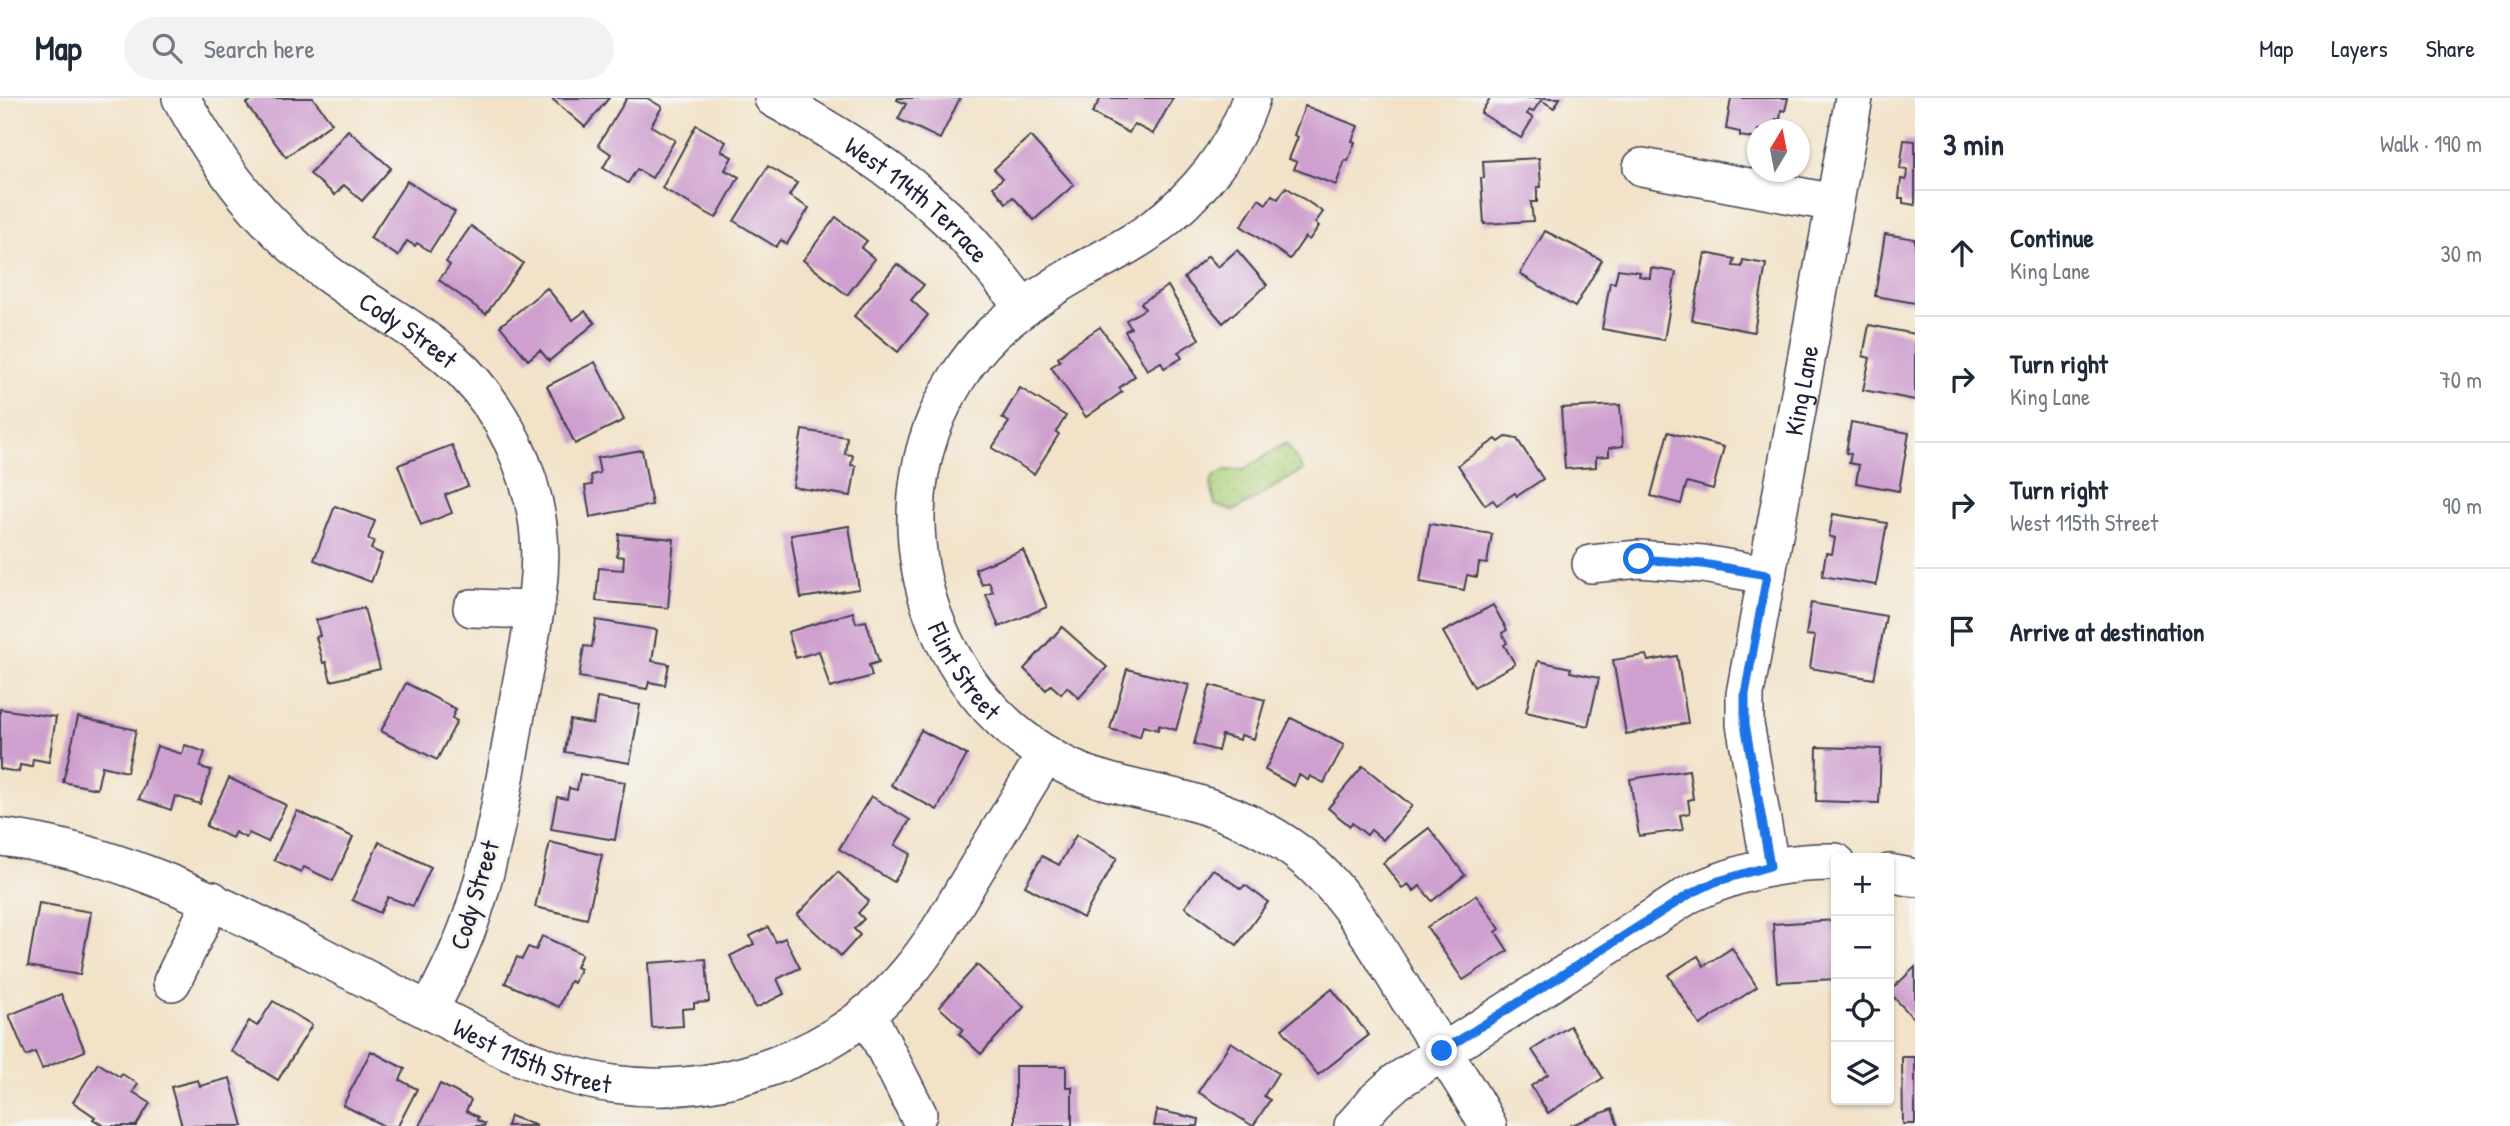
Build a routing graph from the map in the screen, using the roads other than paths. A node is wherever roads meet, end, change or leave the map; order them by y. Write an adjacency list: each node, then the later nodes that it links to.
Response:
1 (181, 98): 11 (street, Cody Street)
2 (1251, 98): 7 (street, Flint Street)
3 (1854, 98): 6 (street, King Lane)
4 (788, 102): 7 (street, West 114th Terrace)
5 (1642, 167): 6 (street)
6 (1835, 203): 9 (street, King Lane)
7 (1024, 308): 12 (street, Flint Street)
8 (1591, 564): 9 (street)
9 (1767, 575): 15 (street, King Lane)
10 (472, 608): 11 (street)
11 (535, 610): 20 (street, Cody Street)
12 (1046, 754): 21 (street, West 115th Street); 22 (street, Flint Street)
13 (0, 837): 18 (street, West 115th Street)
14 (1831, 862): 15 (street)
15 (1770, 866): 22 (street)
16 (1894, 874): 17 (street)
17 (1915, 878)
18 (212, 900): 19 (street); 20 (street, West 115th Street)
19 (172, 982)
20 (429, 1011): 21 (street, West 115th Street)
21 (867, 1013): 23 (street)
22 (1442, 1051): 24 (street); 25 (street, Flint Street)
23 (918, 1114)
24 (1353, 1126)
25 (1488, 1126)

